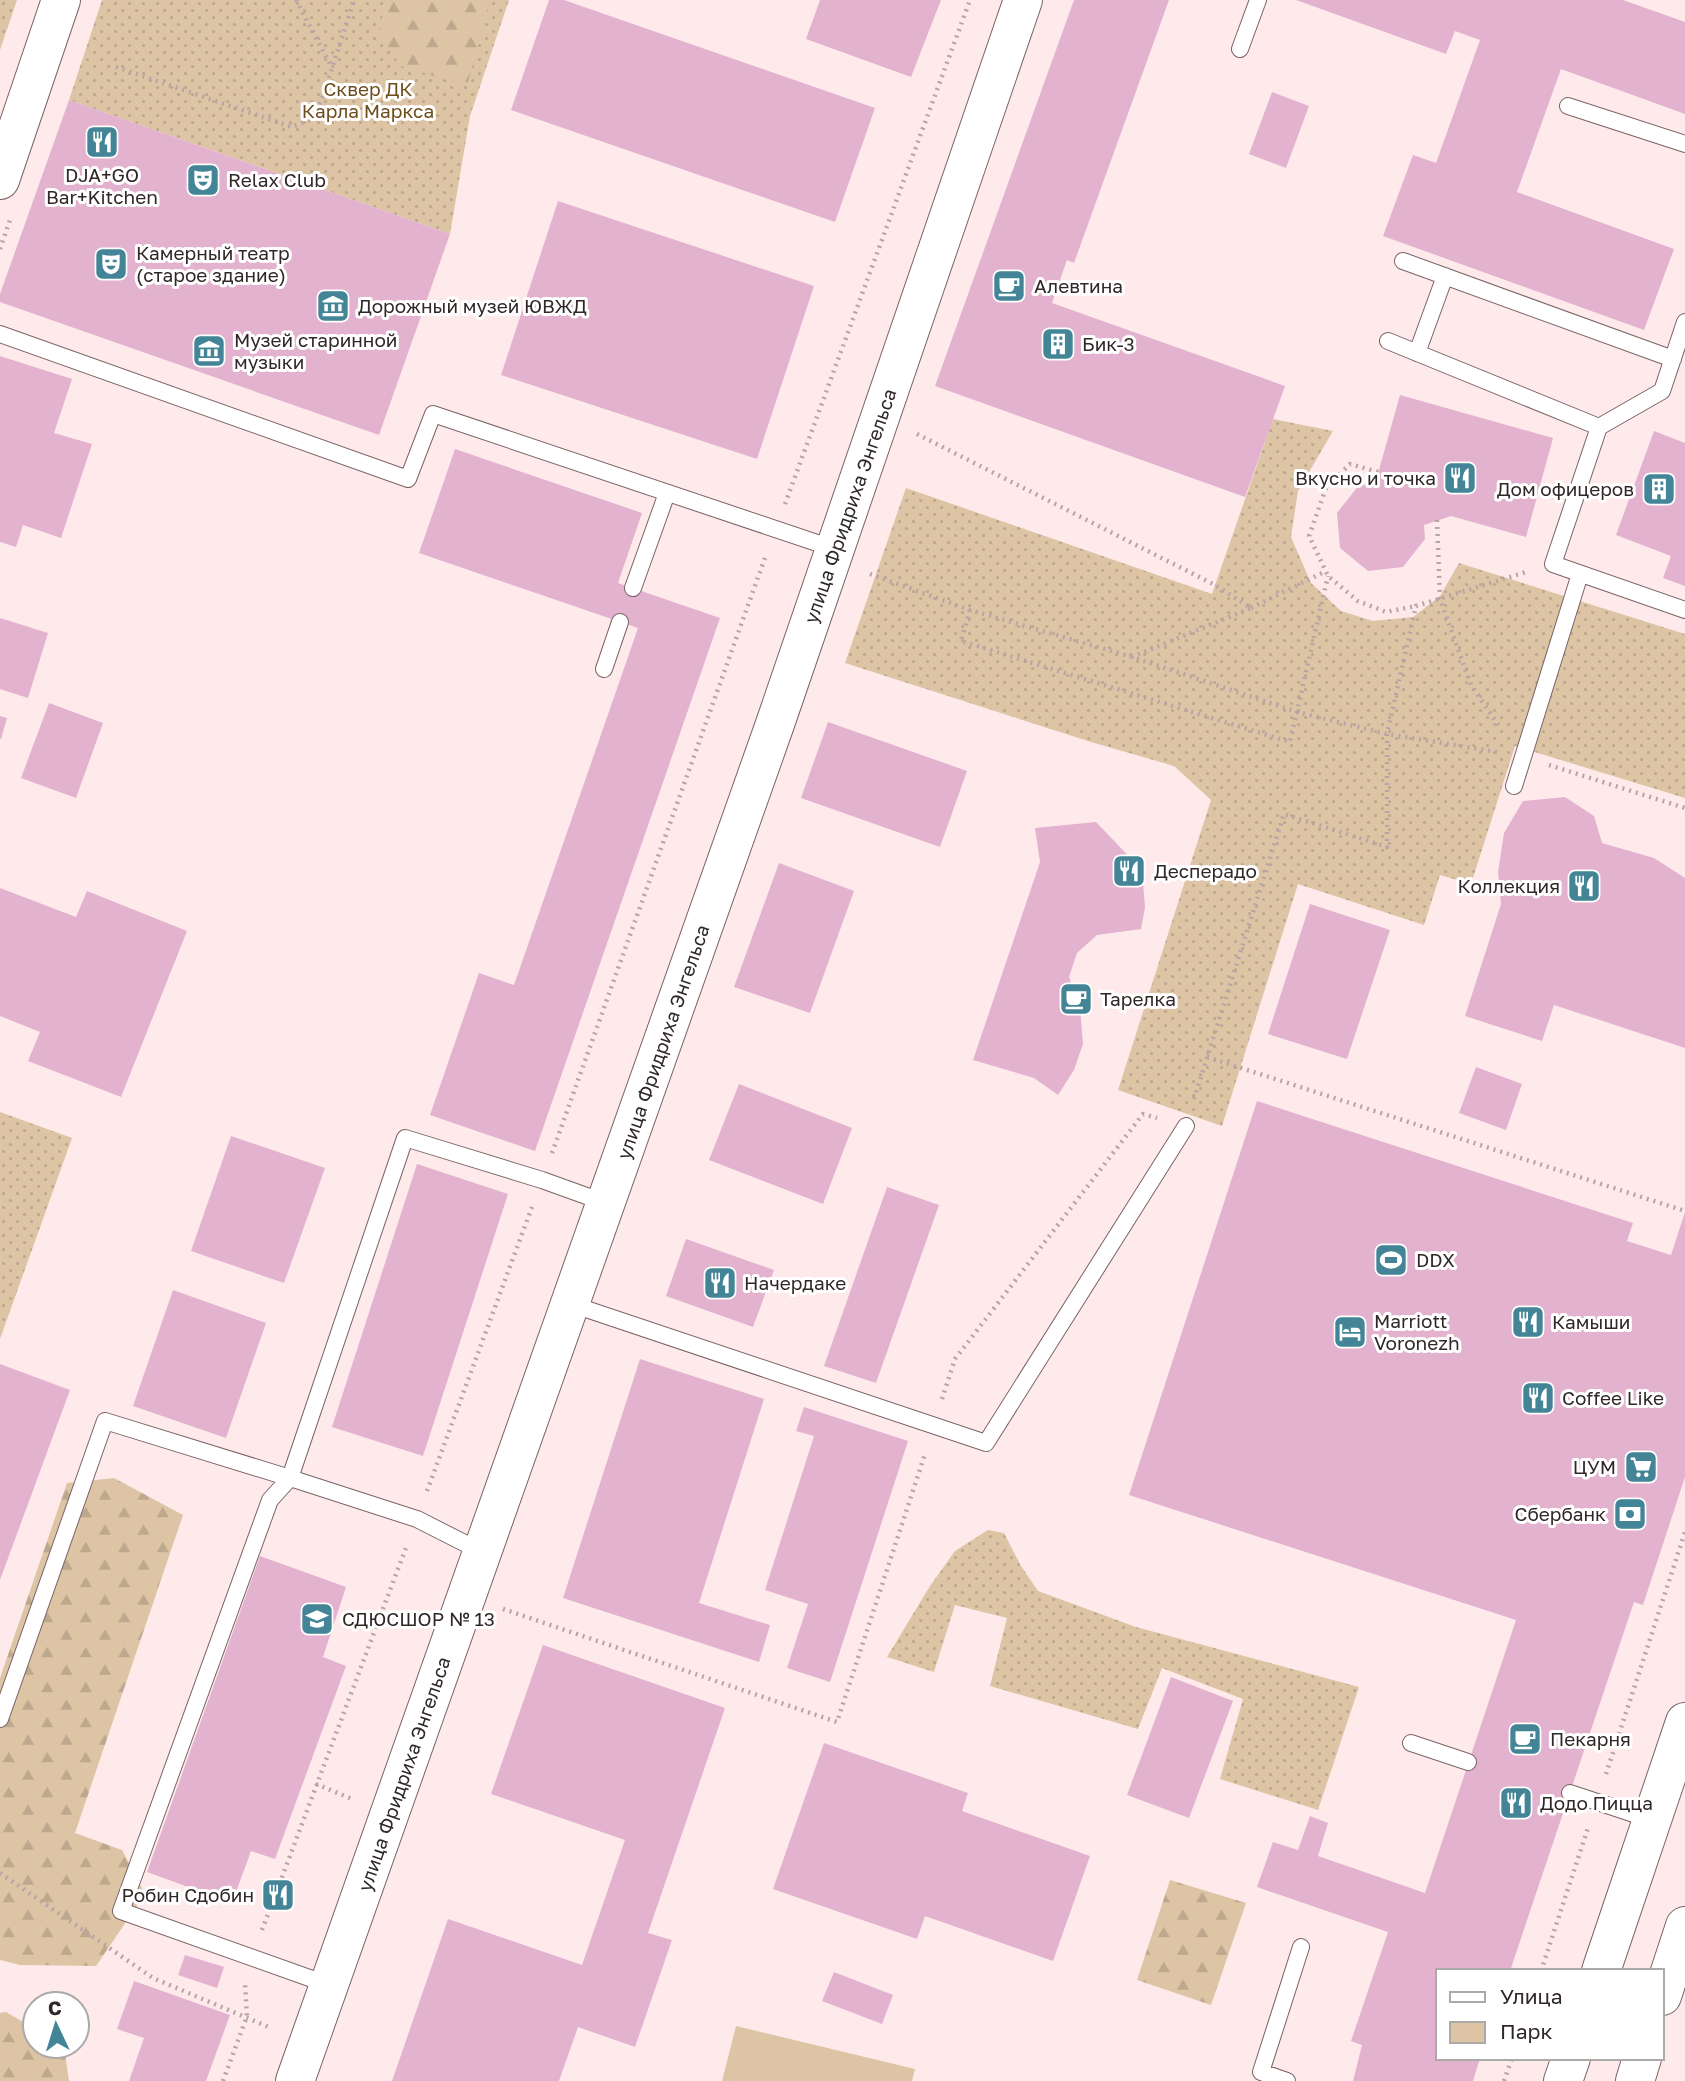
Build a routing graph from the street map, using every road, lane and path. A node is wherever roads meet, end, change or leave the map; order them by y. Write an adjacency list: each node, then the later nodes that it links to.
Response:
1 (61, 0): 12 (street)
2 (296, 0): 8 (path)
3 (354, 0): 8 (path)
4 (970, 0): 25 (path)
5 (1023, 0): 26 (street, улица Фридриха Энгельса)
6 (1258, 0): 7 (lane)
7 (1240, 50)
8 (332, 66): 9 (path)
9 (116, 67)
10 (1568, 106): 11 (lane)
11 (1685, 143)
12 (0, 180)
13 (1403, 261): 14 (lane)
14 (1445, 276): 18 (lane); 19 (lane)
15 (1685, 322): 19 (lane)
16 (0, 334): 23 (lane)
17 (1388, 341): 18 (lane)
18 (1417, 353): 20 (lane)
19 (1673, 359): 20 (lane)
20 (1599, 427): 27 (lane)
21 (906, 431): 33 (path)
22 (1378, 472): 29 (path)
23 (667, 493): 25 (lane); 30 (lane)
24 (1437, 520): 31 (path)
25 (776, 529): 26 (lane); 46 (path)
26 (850, 561): 34 (path); 47 (street, улица Фридриха Энгельса)
27 (1553, 564): 28 (lane); 31 (path)
28 (1580, 573): 35 (lane); 41 (lane)
29 (1327, 574): 32 (path); 33 (path); 39 (path)
30 (633, 588)
31 (1440, 599): 32 (path); 41 (path)
32 (1416, 606): 40 (path)
33 (1251, 608): 37 (path)
34 (970, 610): 37 (path); 39 (path)
35 (1685, 610)
36 (620, 622): 38 (lane)
37 (1132, 657): 39 (path)
38 (604, 668)
39 (1297, 712): 40 (path)
40 (1387, 734): 41 (path); 44 (path)
41 (1522, 756): 42 (lane); 43 (path)
42 (1514, 786)
43 (1685, 808)
44 (1208, 1057): 45 (path); 48 (path)
45 (1186, 1126): 50 (path); 50 (lane)
46 (542, 1180): 47 (lane); 51 (lane); 52 (path)
47 (606, 1203): 49 (street, улица Фридриха Энгельса)
48 (1685, 1211)
49 (571, 1304): 50 (lane); 54 (street, улица Фридриха Энгельса)
50 (934, 1425): 55 (path)
51 (290, 1478): 52 (lane); 56 (lane); 69 (lane)
52 (417, 1519): 54 (lane); 60 (path)
53 (1685, 1532): 62 (path)
54 (482, 1552): 69 (street, улица Фридриха Энгельса)
55 (502, 1608)
56 (0, 1719)
57 (1685, 1722): 63 (street)
58 (1412, 1743): 59 (lane)
59 (1468, 1762)
60 (316, 1784)
61 (1570, 1793): 62 (lane)
62 (1597, 1801): 63 (lane); 67 (path)
63 (1652, 1820): 68 (street)
64 (0, 1872): 71 (path)
65 (1685, 1926): 70 (street)
66 (1301, 1947): 76 (lane)
67 (1542, 1969)
68 (1602, 1969)
69 (329, 1985): 71 (street, улица Фридриха Энгельса)
70 (1664, 1990)
71 (308, 2045): 75 (street, улица Фридриха Энгельса)
72 (1510, 2060): 77 (path)
73 (1570, 2060): 78 (street)
74 (1641, 2060): 79 (street)
75 (295, 2081)
76 (1287, 2081)
77 (1504, 2081)
78 (1563, 2081)
79 (1635, 2081)

